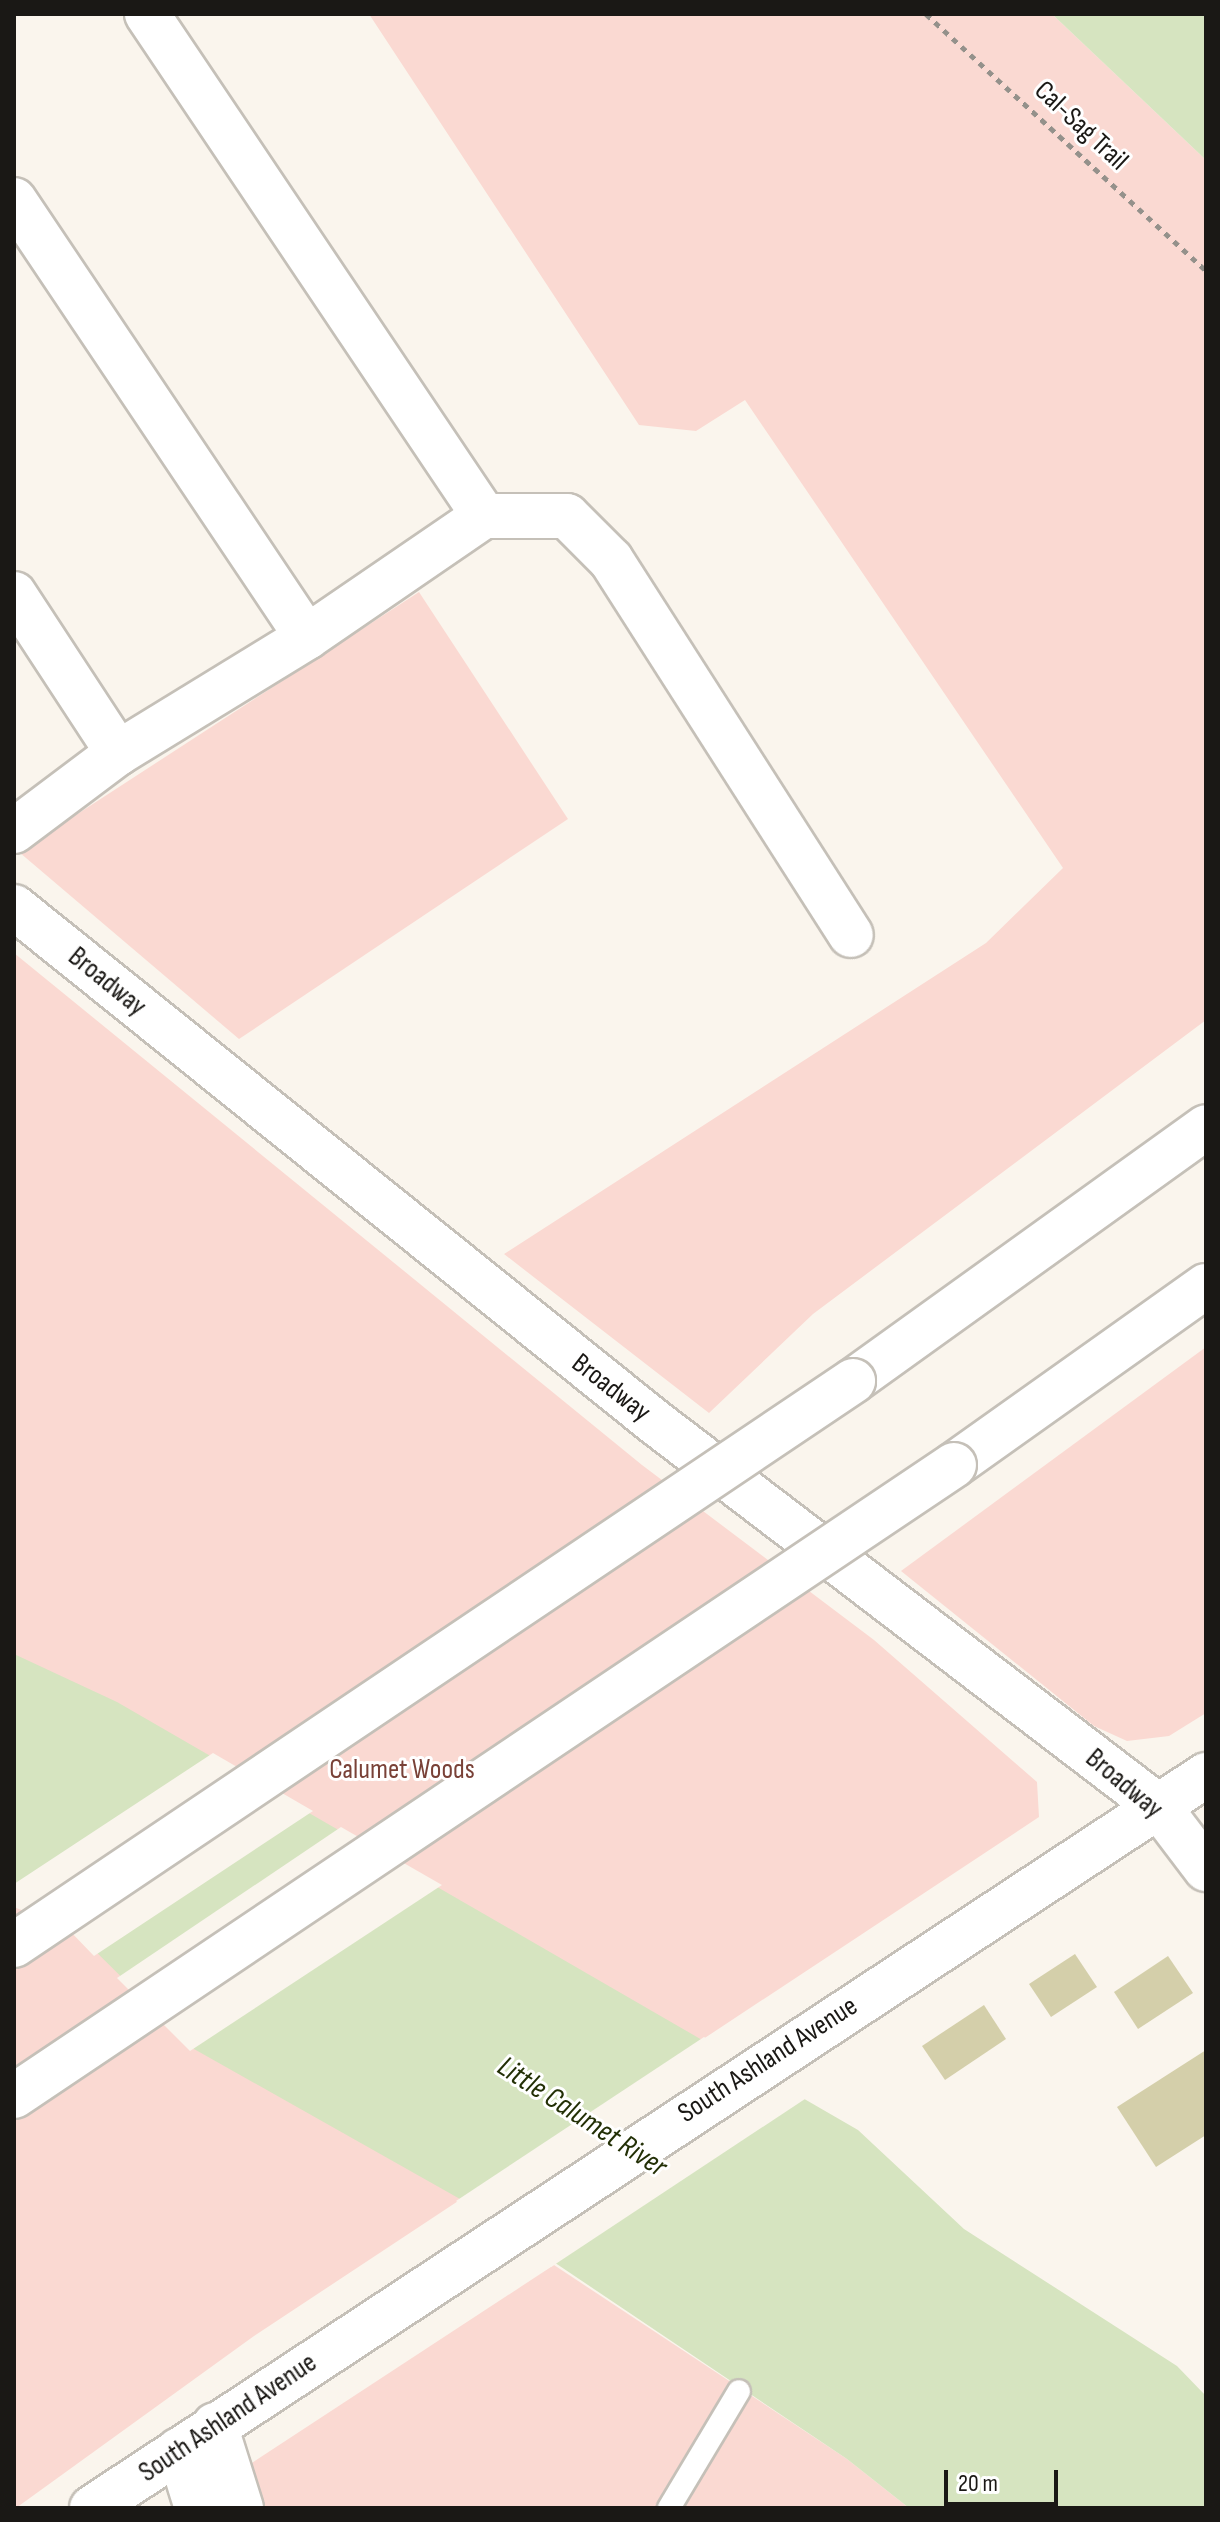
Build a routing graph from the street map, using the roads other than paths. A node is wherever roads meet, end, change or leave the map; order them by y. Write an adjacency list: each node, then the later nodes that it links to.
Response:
1 (147, 14): 3 (main road)
2 (14, 200): 5 (main road)
3 (484, 516): 5 (main road); 9 (main road)
4 (14, 594): 6 (main road)
5 (307, 637): 6 (main road)
6 (118, 753): 7 (main road)
7 (14, 831)
8 (14, 907): 13 (main road, Broadway)
9 (851, 935)
10 (1206, 1127): 15 (main road, bridge)
11 (1206, 1286): 16 (main road, bridge)
12 (1206, 1775): 13 (main road, South Ashland Avenue)
13 (1159, 1807): 14 (main road, Broadway); 18 (main road, South Ashland Avenue)
14 (1206, 1869)
15 (14, 1945)
16 (14, 2096)
17 (739, 2391): 23 (lane)
18 (215, 2425): 19 (main road, South Ashland Avenue); 22 (main road)
19 (179, 2450): 20 (main road, South Ashland Avenue); 21 (main road)
20 (92, 2508)
21 (197, 2508)
22 (241, 2508)
23 (669, 2508)

